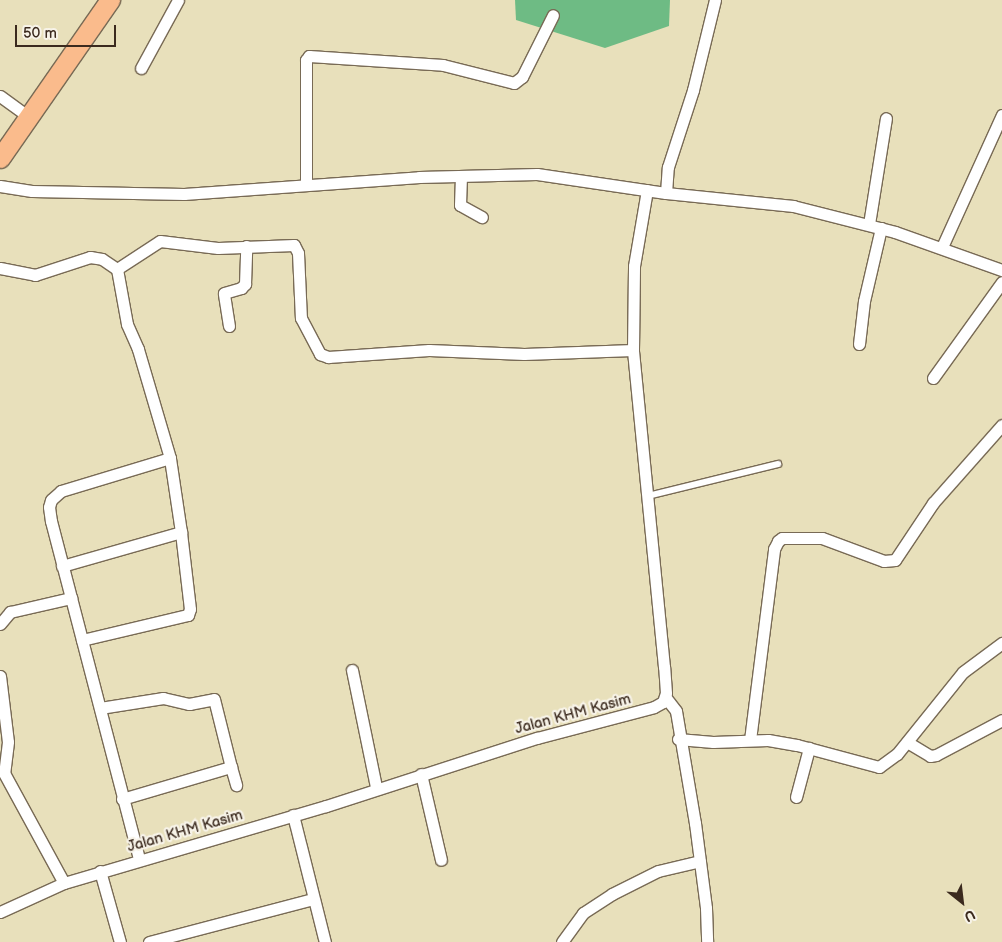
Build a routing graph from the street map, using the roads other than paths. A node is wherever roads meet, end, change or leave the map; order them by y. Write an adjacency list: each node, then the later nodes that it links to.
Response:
1 (110, 0): 8 (highway)
2 (178, 0): 5 (street)
3 (715, 0): 15 (street)
4 (553, 15): 13 (street)
5 (141, 68)
6 (0, 96): 8 (street)
7 (1002, 115): 20 (street)
8 (29, 117): 10 (highway)
9 (886, 118): 17 (street)
10 (0, 158)
11 (461, 176): 13 (street); 14 (street); 16 (street)
12 (0, 186): 13 (street)
13 (306, 186)
14 (647, 190): 15 (street); 27 (street)
15 (666, 193): 17 (street)
16 (482, 217)
17 (869, 224): 18 (street)
18 (881, 228): 20 (street); 26 (street)
19 (246, 246): 22 (street); 25 (street); 27 (street)
20 (942, 247): 23 (street)
21 (0, 268): 22 (street)
22 (117, 269): 30 (street)
23 (1002, 270)
24 (1002, 282): 28 (street)
25 (229, 326)
26 (859, 344)
27 (633, 350): 32 (street)
28 (933, 378)
29 (1002, 425): 46 (street)
30 (170, 458): 33 (street); 34 (street)
31 (778, 464): 32 (lane)
32 (648, 496): 42 (street)
33 (181, 532): 34 (street); 37 (street)
34 (62, 566): 35 (street)
35 (71, 598): 36 (street); 37 (street)
36 (0, 620)
37 (82, 640): 43 (street)
38 (1002, 643): 47 (street)
39 (352, 670): 52 (street)
40 (0, 676): 41 (street)
41 (2, 698): 60 (street)
42 (666, 698): 45 (street); 50 (street, Jalan KHM Kasim)
43 (100, 708): 49 (street); 54 (street)
44 (1002, 720): 47 (street)
45 (678, 739): 46 (street); 58 (street)
46 (750, 740): 48 (street)
47 (907, 742): 48 (street)
48 (809, 748): 53 (street)
49 (231, 767): 51 (street); 54 (street)
50 (421, 774): 52 (street, Jalan KHM Kasim); 57 (street)
51 (236, 785)
52 (376, 787): 55 (street, Jalan KHM Kasim)
53 (796, 797)
54 (122, 799): 56 (street)
55 (293, 815): 56 (street, Jalan KHM Kasim); 61 (street)
56 (139, 860): 59 (street, Jalan KHM Kasim)
57 (441, 860)
58 (700, 861): 66 (street); 67 (street)
59 (100, 872): 60 (street, Jalan KHM Kasim); 63 (street)
60 (64, 882): 62 (street, Jalan KHM Kasim)
61 (313, 899): 64 (street); 65 (street)
62 (0, 912)
63 (120, 942)
64 (149, 942)
65 (325, 942)
66 (562, 942)
67 (707, 942)

